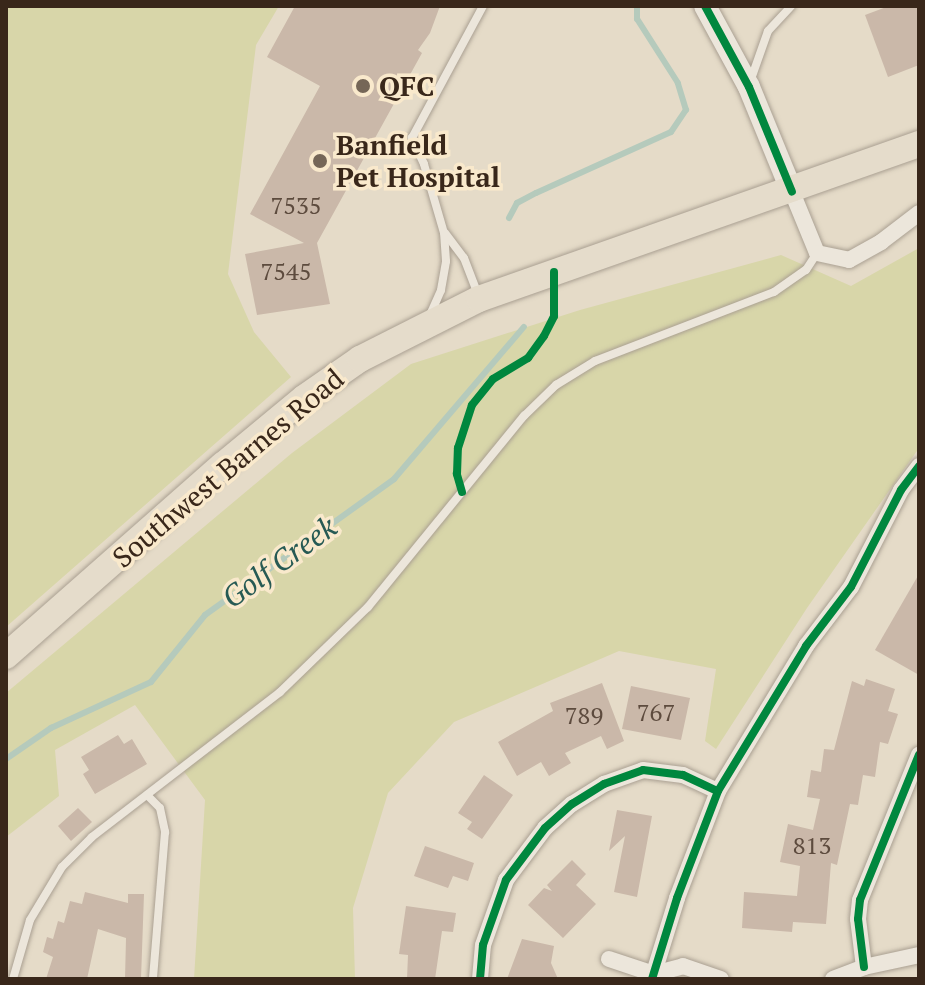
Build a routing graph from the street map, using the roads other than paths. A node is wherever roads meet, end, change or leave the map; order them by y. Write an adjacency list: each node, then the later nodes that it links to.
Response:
1 (483, 6): 8 (lane)
2 (705, 6): 4 (main road)
3 (791, 6): 4 (lane)
4 (749, 87): 6 (main road)
5 (919, 144): 6 (main road, Southwest Barnes Road)
6 (792, 192): 9 (street); 10 (main road, Southwest Barnes Road)
7 (919, 213): 9 (street)
8 (444, 233): 10 (lane); 11 (lane)
9 (817, 253): 16 (lane)
10 (479, 299): 11 (main road, Southwest Barnes Road)
11 (426, 324): 13 (main road, Southwest Barnes Road)
12 (919, 466): 15 (street)
13 (6, 656)
14 (919, 755): 19 (street)
15 (718, 791): 20 (street); 23 (street)
16 (147, 795): 21 (lane); 22 (lane)
17 (919, 955): 19 (street)
18 (609, 959): 20 (street)
19 (864, 967): 25 (street)
20 (654, 977): 24 (street)
21 (13, 979)
22 (153, 979)
23 (480, 979)
24 (721, 979)
25 (833, 979)

